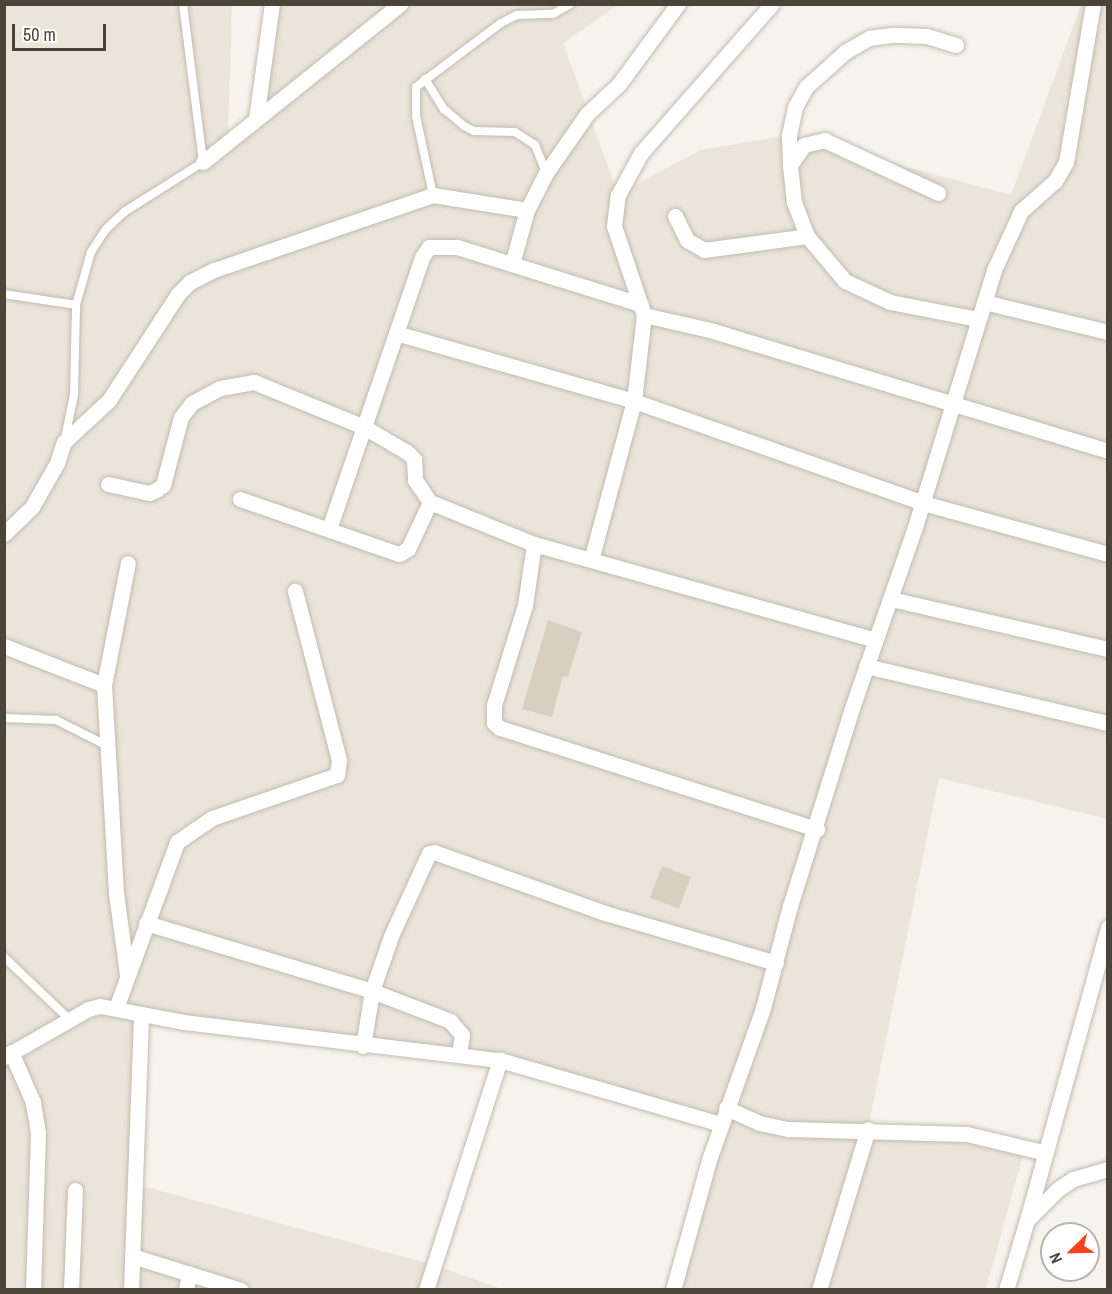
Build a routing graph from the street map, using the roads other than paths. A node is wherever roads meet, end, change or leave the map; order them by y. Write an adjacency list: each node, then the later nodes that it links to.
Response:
1 (183, 4): 11 (lane)
2 (272, 4): 10 (street)
3 (400, 4): 10 (street)
4 (570, 4): 9 (lane)
5 (678, 4): 13 (street)
6 (772, 4): 23 (street)
7 (1093, 4): 21 (street)
8 (956, 45): 12 (street)
9 (425, 79): 13 (lane); 15 (lane)
10 (256, 119): 11 (street)
11 (203, 162): 22 (lane)
12 (790, 165): 14 (street); 18 (street)
13 (546, 173): 16 (street)
14 (938, 193)
15 (433, 195): 16 (street); 30 (street)
16 (527, 210): 19 (street)
17 (675, 216): 18 (street)
18 (807, 236): 24 (street)
19 (512, 264): 23 (street); 26 (street)
20 (4, 294): 22 (lane)
21 (984, 302): 24 (street); 25 (street)
22 (76, 305): 30 (lane)
23 (642, 309): 27 (street); 28 (street)
24 (978, 320): 28 (street)
25 (1107, 332)
26 (399, 334): 27 (street); 29 (street)
27 (634, 401): 35 (street); 40 (street)
28 (951, 405): 31 (street); 35 (street)
29 (364, 427): 32 (street); 34 (street); 36 (street)
30 (64, 442): 37 (street)
31 (1107, 451)
32 (108, 484)
33 (240, 499): 36 (street)
34 (430, 502): 36 (street); 38 (street)
35 (923, 503): 39 (street); 43 (street)
36 (329, 529)
37 (4, 534)
38 (534, 544): 40 (street); 52 (street)
39 (1107, 554)
40 (591, 560): 44 (street)
41 (128, 563): 48 (street)
42 (295, 591): 53 (street)
43 (891, 599): 44 (street); 46 (street)
44 (875, 640): 47 (street)
45 (4, 646): 48 (street)
46 (1107, 649)
47 (866, 666): 50 (street); 52 (street)
48 (104, 685): 51 (street)
49 (4, 718): 51 (lane)
50 (1107, 723)
51 (106, 745): 57 (street)
52 (817, 829): 56 (street)
53 (146, 923): 57 (street); 58 (street)
54 (1107, 927): 69 (street)
55 (4, 957): 61 (lane)
56 (776, 963): 58 (street); 66 (street)
57 (128, 978): 59 (street)
58 (372, 991): 62 (street); 64 (street)
59 (116, 1008): 60 (street); 61 (street)
60 (141, 1014): 62 (street); 73 (street)
61 (69, 1019): 63 (street)
62 (363, 1046): 64 (street)
63 (8, 1054): 75 (street)
64 (459, 1055): 65 (street)
65 (500, 1060): 67 (street); 80 (street)
66 (726, 1108): 67 (street); 68 (street)
67 (721, 1124): 81 (street)
68 (868, 1129): 69 (street); 82 (street)
69 (1046, 1153): 72 (street)
70 (1107, 1169): 72 (street)
71 (75, 1190): 76 (street)
72 (1027, 1220): 83 (street)
73 (132, 1256): 74 (street); 77 (street)
74 (189, 1274): 78 (street); 79 (street)
75 (33, 1290)
76 (71, 1290)
77 (131, 1290)
78 (186, 1290)
79 (241, 1290)
80 (426, 1290)
81 (673, 1290)
82 (819, 1290)
83 (1006, 1290)

